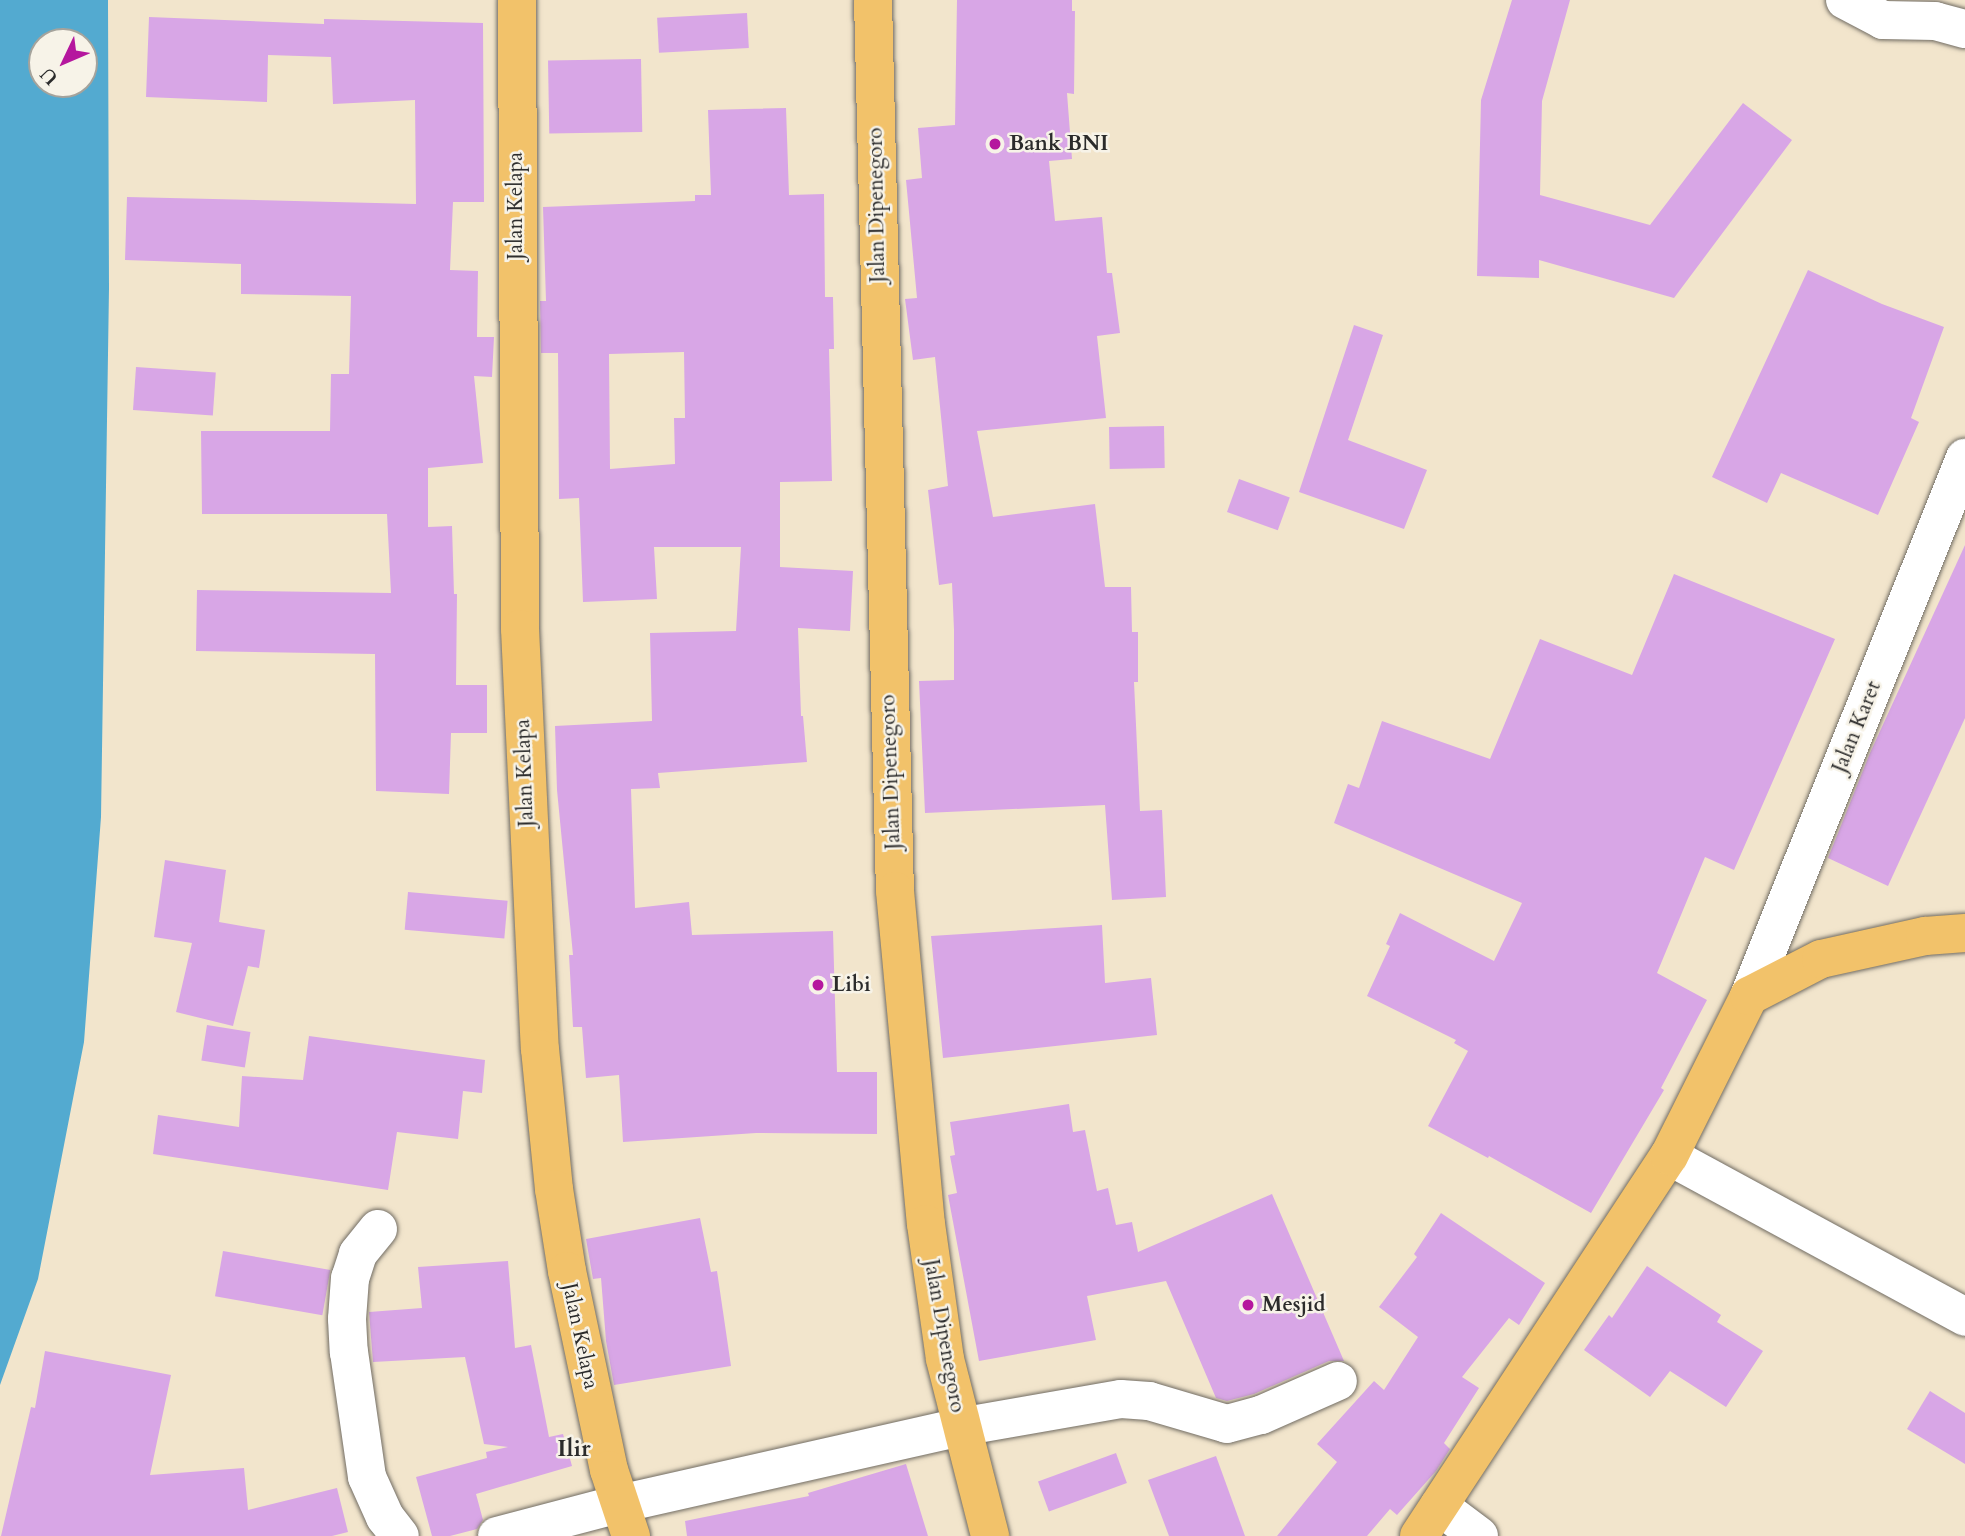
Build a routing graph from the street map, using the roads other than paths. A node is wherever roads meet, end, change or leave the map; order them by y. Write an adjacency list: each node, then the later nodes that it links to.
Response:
1 (517, 0): 13 (main road, Jalan Kelapa)
2 (873, 0): 12 (main road, Jalan Dipenegoro)
3 (1845, 0): 4 (street)
4 (1965, 29)
5 (1965, 458): 7 (street, Jalan Karet)
6 (1965, 933): 7 (main road)
7 (1749, 996): 8 (main road)
8 (1670, 1156): 10 (street); 14 (main road)
9 (378, 1229): 15 (street)
10 (1965, 1317)
11 (1338, 1381): 12 (street)
12 (960, 1427): 13 (street); 17 (main road, Jalan Dipenegoro)
13 (625, 1520): 16 (street)
14 (1429, 1521): 18 (street)
15 (400, 1536)
16 (497, 1536)
17 (990, 1536)
18 (1479, 1536)

